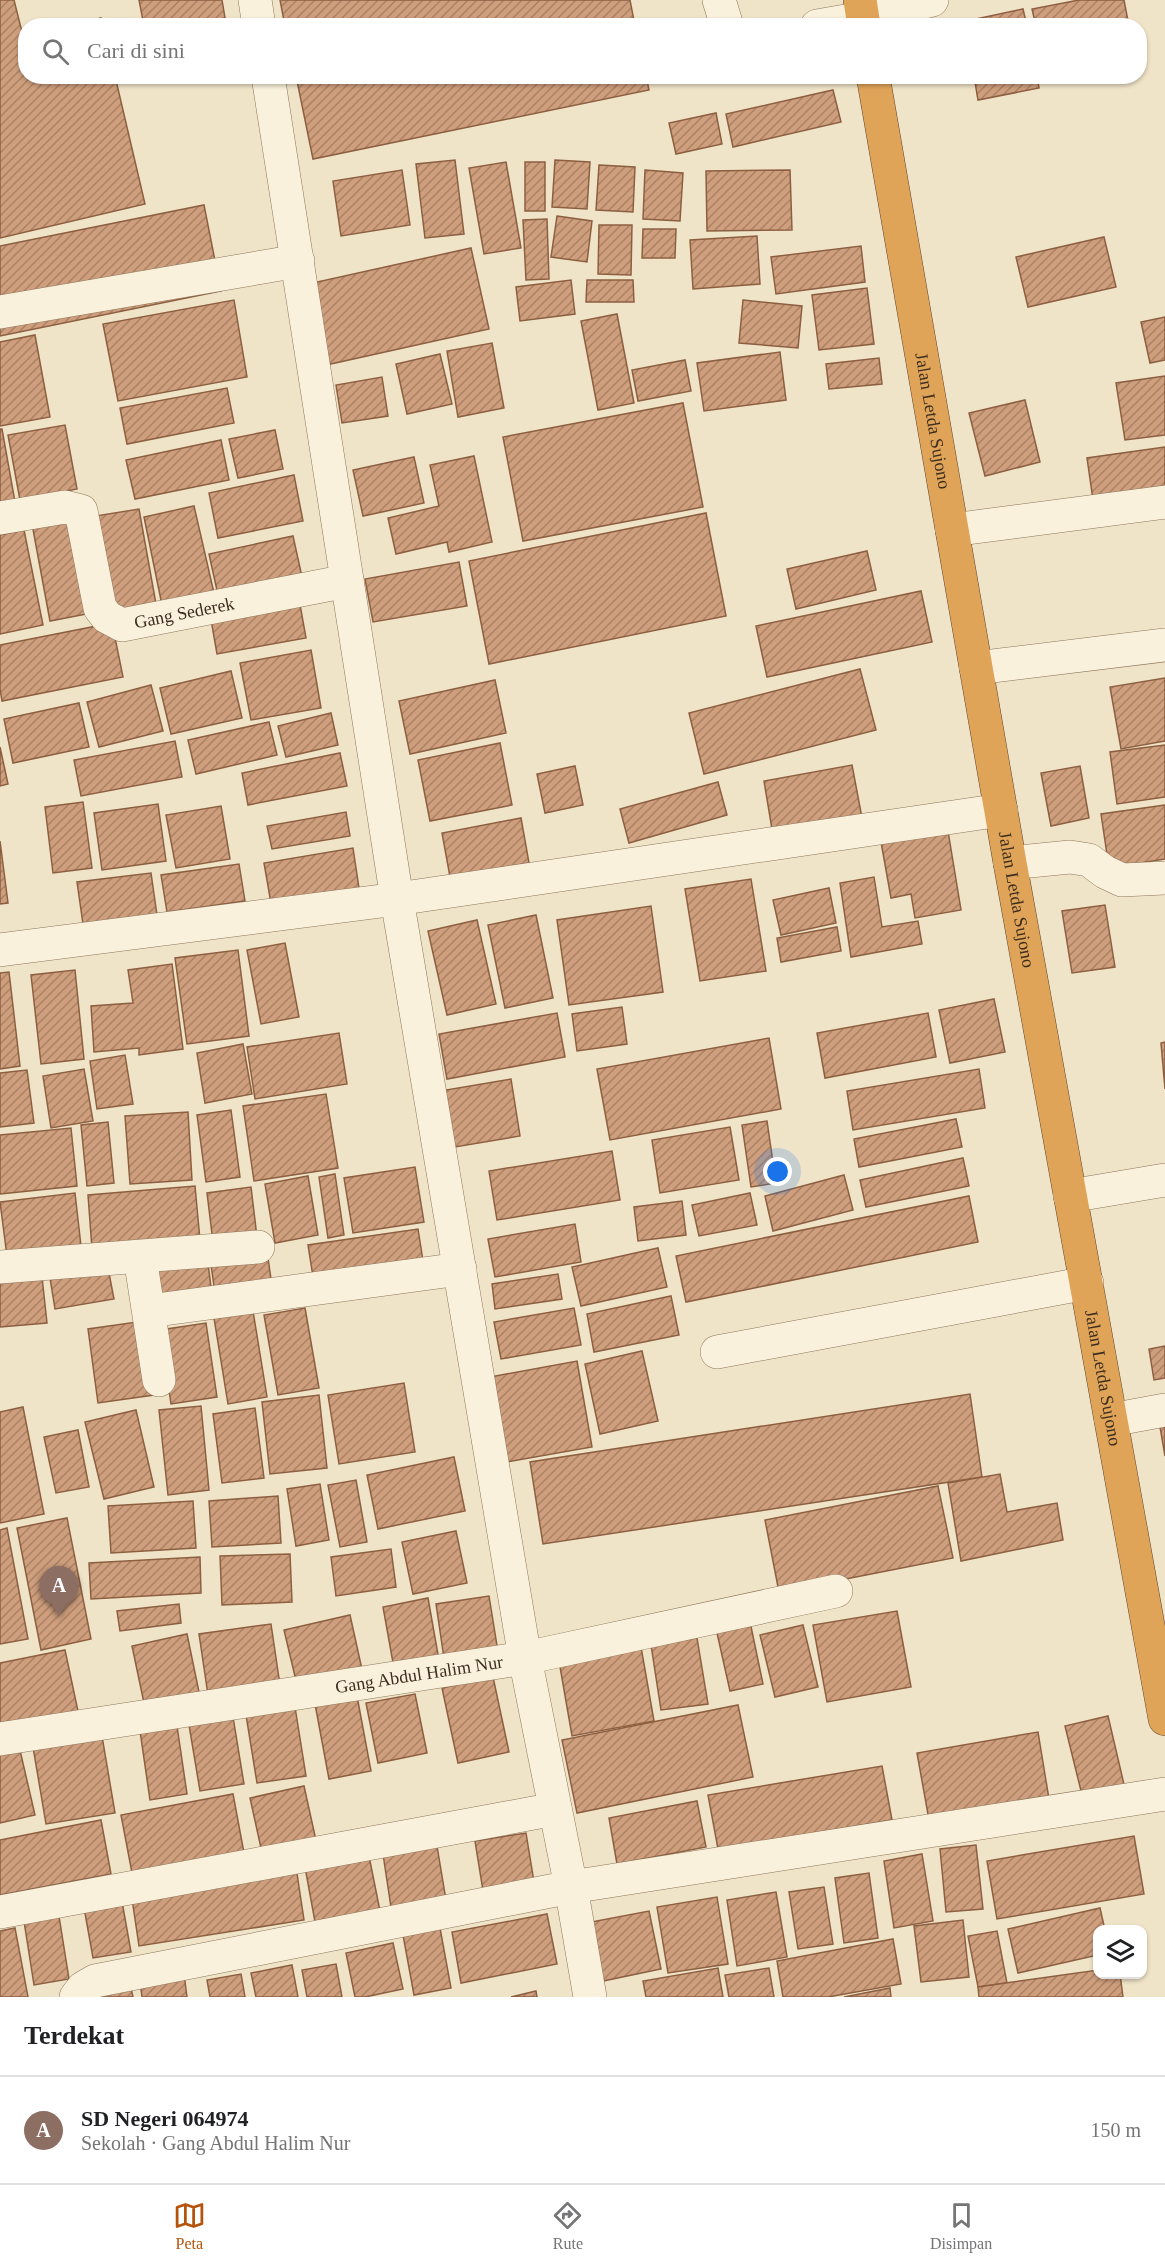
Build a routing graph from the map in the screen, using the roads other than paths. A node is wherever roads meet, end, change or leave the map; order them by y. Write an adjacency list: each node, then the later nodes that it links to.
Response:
1 (255, 0): 5 (street)
2 (719, 0): 6 (street)
3 (932, 0): 4 (street)
4 (862, 14): 7 (street)
5 (258, 18)
6 (725, 18)
7 (847, 18)
8 (268, 84): 10 (street)
9 (874, 84): 14 (highway, Jalan Letda Sujono)
10 (298, 261): 11 (street); 15 (street)
11 (0, 312)
12 (1165, 502): 14 (street)
13 (0, 518): 15 (street, Gang Sederek)
14 (952, 530): 17 (highway, Jalan Letda Sujono)
15 (347, 581): 21 (street)
16 (1165, 645): 17 (street)
17 (976, 668): 18 (highway, Jalan Letda Sujono)
18 (1001, 810): 19 (highway, Jalan Letda Sujono); 21 (street)
19 (1010, 863): 20 (street); 24 (highway, Jalan Letda Sujono)
20 (1165, 878)
21 (397, 899): 22 (street); 28 (street)
22 (0, 950)
23 (1165, 1180): 24 (street)
24 (1070, 1196): 29 (highway, Jalan Letda Sujono)
25 (258, 1247): 26 (street)
26 (140, 1257): 27 (street); 30 (street)
27 (0, 1267)
28 (460, 1269): 30 (street); 36 (street)
29 (1087, 1284): 31 (street); 34 (highway, Jalan Letda Sujono)
30 (148, 1311): 32 (street)
31 (717, 1352)
32 (159, 1380)
33 (1165, 1410): 34 (street)
34 (1111, 1420): 37 (highway, Jalan Letda Sujono)
35 (836, 1591): 36 (street, Gang Abdul Halim Nur)
36 (525, 1658): 38 (street, Gang Abdul Halim Nur); 40 (street)
37 (1165, 1719)
38 (0, 1739)
39 (1165, 1794): 41 (street)
40 (555, 1809): 41 (street); 42 (street)
41 (571, 1887): 43 (street); 44 (street)
42 (0, 1912)
43 (76, 1997)
44 (590, 1997)

